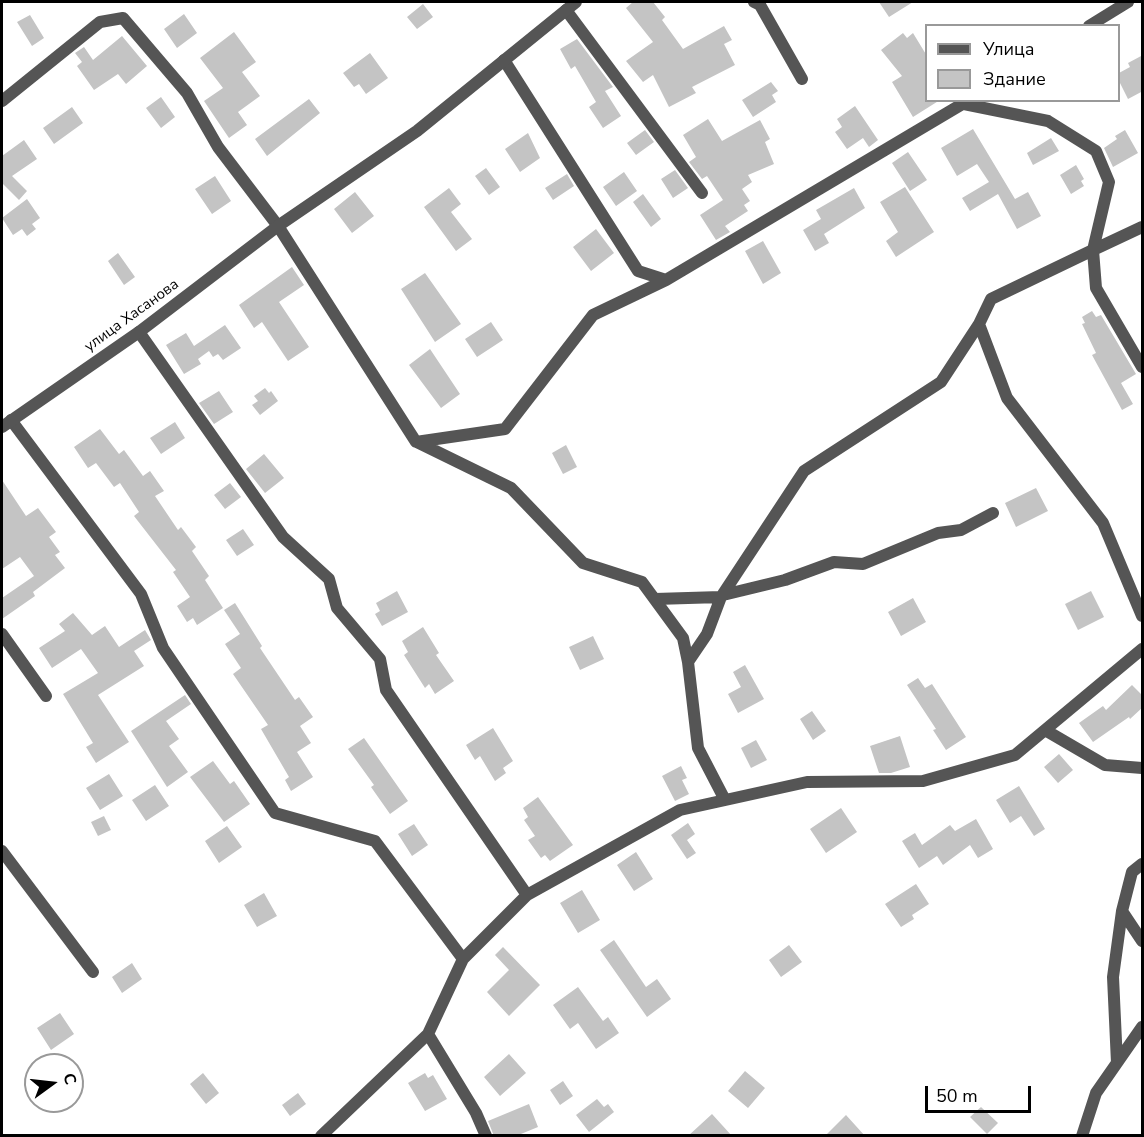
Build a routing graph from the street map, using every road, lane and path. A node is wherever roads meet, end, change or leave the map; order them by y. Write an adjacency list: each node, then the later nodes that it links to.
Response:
1 (576, 2): 4 (street, улица Хасанова)
2 (754, 2): 7 (street)
3 (1128, 2): 5 (street)
4 (566, 10): 6 (street, улица Хасанова); 10 (street)
5 (1092, 24)
6 (504, 60): 11 (street, улица Хасанова); 14 (street)
7 (802, 79)
8 (2, 101): 11 (street)
9 (966, 102): 13 (street); 14 (street)
10 (702, 193)
11 (278, 226): 16 (street, улица Хасанова); 19 (street)
12 (1143, 227): 13 (street)
13 (1093, 250): 15 (street); 17 (street)
14 (666, 280): 19 (street)
15 (979, 324): 21 (street); 23 (street)
16 (139, 332): 18 (street, улица Хасанова); 33 (street)
17 (1143, 367)
18 (6, 424): 36 (street)
19 (416, 442): 22 (street)
20 (993, 513): 21 (street)
21 (722, 596): 22 (street); 26 (street)
22 (655, 599): 26 (street)
23 (1143, 616)
24 (2, 634): 27 (street)
25 (1143, 649): 28 (street)
26 (688, 662): 30 (street)
27 (46, 696)
28 (1045, 730): 29 (street); 30 (street)
29 (1143, 768)
30 (725, 800): 33 (street)
31 (2, 851): 37 (street)
32 (1143, 864): 34 (street)
33 (527, 896): 36 (street)
34 (1122, 911): 35 (street); 40 (street)
35 (1143, 941)
36 (463, 959): 39 (street)
37 (93, 972)
38 (1143, 1027): 40 (street)
39 (428, 1034): 41 (street); 42 (street)
40 (1117, 1063): 43 (street)
41 (321, 1136)
42 (486, 1136)
43 (1082, 1136)

